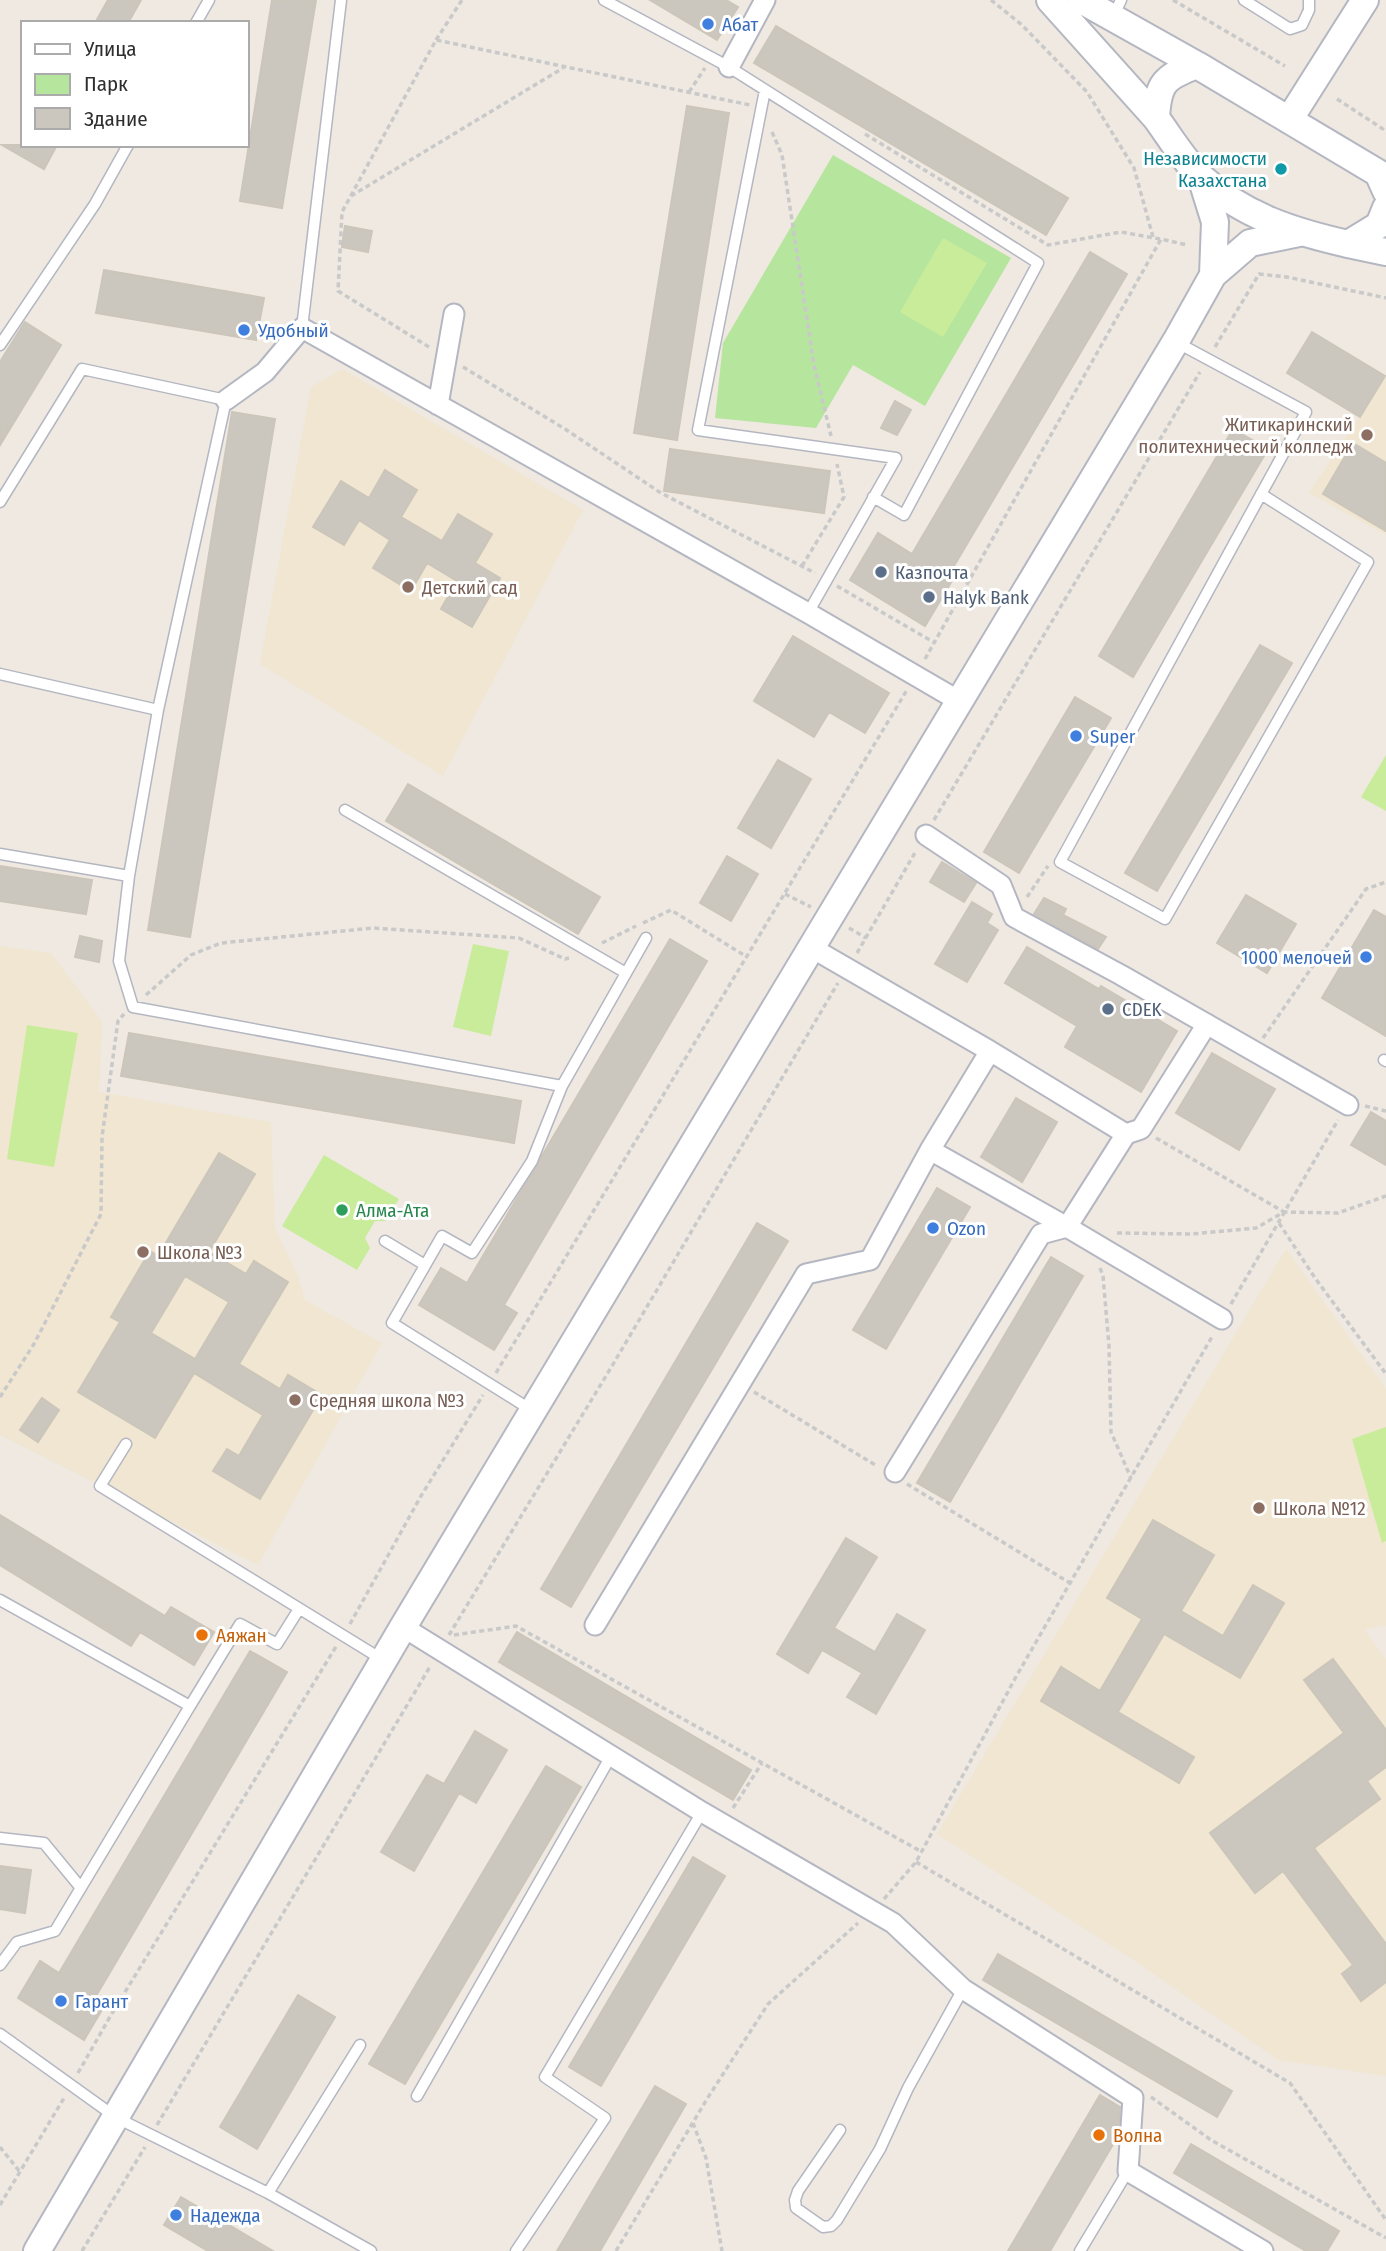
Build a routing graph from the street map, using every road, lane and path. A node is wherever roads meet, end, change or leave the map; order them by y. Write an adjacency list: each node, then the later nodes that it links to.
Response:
1 (209, 0): 14 (lane)
2 (341, 0): 41 (lane)
3 (462, 0): 15 (path)
4 (604, 0): 19 (lane)
5 (765, 0): 19 (street)
6 (991, 0): 33 (path)
7 (1051, 0): 23 (street)
8 (1080, 0): 13 (street)
9 (1173, 0): 18 (path)
10 (1244, 0): 11 (lane)
11 (1309, 0)
12 (1365, 0): 24 (street)
13 (1117, 9): 16 (street)
14 (197, 21)
15 (436, 40): 17 (path); 30 (path)
16 (1197, 65): 23 (street); 24 (street)
17 (564, 66): 22 (path); 30 (path)
18 (1285, 66)
19 (729, 67): 20 (lane)
20 (765, 90): 22 (lane); 50 (lane)
21 (1337, 99): 25 (path)
22 (762, 107): 48 (path); 48 (lane)
23 (1156, 118): 28 (street)
24 (1289, 120): 29 (street)
25 (1386, 131)
26 (863, 133): 33 (path)
27 (127, 147): 43 (lane)
28 (1201, 177): 32 (street); 38 (street)
29 (1383, 180)
30 (350, 197): 44 (path)
31 (1386, 208): 35 (street)
32 (1299, 233): 35 (street); 38 (street)
33 (1153, 237): 34 (path)
34 (1161, 239): 36 (path); 55 (path)
35 (1348, 244): 37 (street)
36 (1187, 245)
37 (1386, 252)
38 (1213, 275): 42 (street)
39 (1386, 298): 45 (path)
40 (454, 314): 44 (street)
41 (302, 328): 46 (street); 47 (street)
42 (1176, 341): 45 (lane); 58 (street)
43 (0, 345)
44 (446, 357): 47 (street); 52 (path)
45 (1208, 359): 49 (lane); 61 (path)
46 (226, 400): 51 (lane); 59 (lane)
47 (438, 405): 54 (street)
48 (834, 449): 50 (lane); 52 (path)
49 (1261, 494): 63 (lane); 63 (lane)
50 (873, 497): 53 (lane)
51 (0, 502)
52 (802, 566): 53 (path)
53 (827, 580): 54 (lane); 55 (path)
54 (808, 612): 57 (street)
55 (935, 643): 57 (path)
56 (0, 674): 59 (lane)
57 (916, 676): 58 (street); 70 (path)
58 (959, 701): 68 (street)
59 (158, 710): 64 (lane)
60 (345, 810): 69 (lane)
61 (926, 835): 66 (street); 71 (path)
62 (0, 854): 64 (lane)
63 (1060, 862): 66 (path)
64 (128, 876): 73 (lane)
65 (1386, 882): 76 (path)
66 (1014, 917): 74 (street)
67 (646, 938): 72 (lane)
68 (812, 948): 71 (street); 93 (street)
69 (586, 950): 70 (path); 72 (lane); 73 (path)
70 (747, 957): 91 (path)
71 (847, 968): 75 (street); 102 (path)
72 (626, 973): 77 (lane)
73 (133, 1007): 77 (lane); 92 (path)
74 (1207, 1024): 76 (street); 79 (street)
75 (990, 1051): 79 (street); 80 (street)
76 (1254, 1051): 78 (street)
77 (562, 1086): 88 (lane)
78 (1348, 1105): 82 (path)
79 (1134, 1131): 82 (path); 84 (street)
80 (930, 1150): 84 (street); 99 (street)
81 (1386, 1196): 82 (path)
82 (1284, 1212): 83 (path); 85 (path)
83 (1279, 1223): 89 (path); 90 (path)
84 (1067, 1227): 86 (street); 95 (street)
85 (1115, 1233)
86 (1088, 1239): 89 (street); 96 (path)
87 (385, 1241): 88 (lane)
88 (425, 1265): 91 (lane)
89 (1222, 1319): 96 (path)
90 (1386, 1374)
91 (490, 1384): 93 (lane); 101 (path)
92 (0, 1397)
93 (533, 1411): 100 (street)
94 (126, 1444): 98 (lane)
95 (895, 1472)
96 (1131, 1478): 111 (path)
97 (0, 1600): 105 (lane)
98 (299, 1608): 101 (lane); 105 (lane)
99 (595, 1625)
100 (403, 1627): 102 (street); 104 (street)
101 (343, 1635): 104 (lane); 119 (path)
102 (444, 1643): 103 (path); 106 (street); 107 (path); 124 (path)
103 (460, 1644)
104 (383, 1660): 121 (street)
105 (190, 1706): 113 (lane)
106 (611, 1756): 108 (street); 120 (lane)
107 (762, 1763): 109 (path); 111 (path)
108 (702, 1812): 109 (street); 134 (lane)
109 (723, 1825): 114 (street)
110 (0, 1838): 113 (lane)
111 (922, 1852): 112 (path)
112 (916, 1862): 114 (path); 130 (path)
113 (80, 1888): 115 (lane)
114 (872, 1911): 116 (street); 122 (path)
115 (0, 1965)
116 (964, 1989): 123 (lane); 126 (street)
117 (0, 2034): 119 (lane)
118 (360, 2045): 128 (lane)
119 (71, 2085): 121 (lane); 127 (path)
120 (417, 2096)
121 (117, 2118): 124 (lane); 131 (street)
122 (692, 2123): 135 (path); 136 (path)
123 (840, 2130)
124 (151, 2135): 128 (lane); 132 (path)
125 (0, 2147): 127 (path)
126 (1128, 2171): 137 (lane); 138 (street)
127 (20, 2172): 129 (path)
128 (268, 2193): 133 (lane)
129 (0, 2205)
130 (1386, 2220)
131 (37, 2251)
132 (82, 2251)
133 (371, 2251)
134 (516, 2251)
135 (616, 2251)
136 (722, 2251)
137 (1080, 2251)
138 (1263, 2251)

